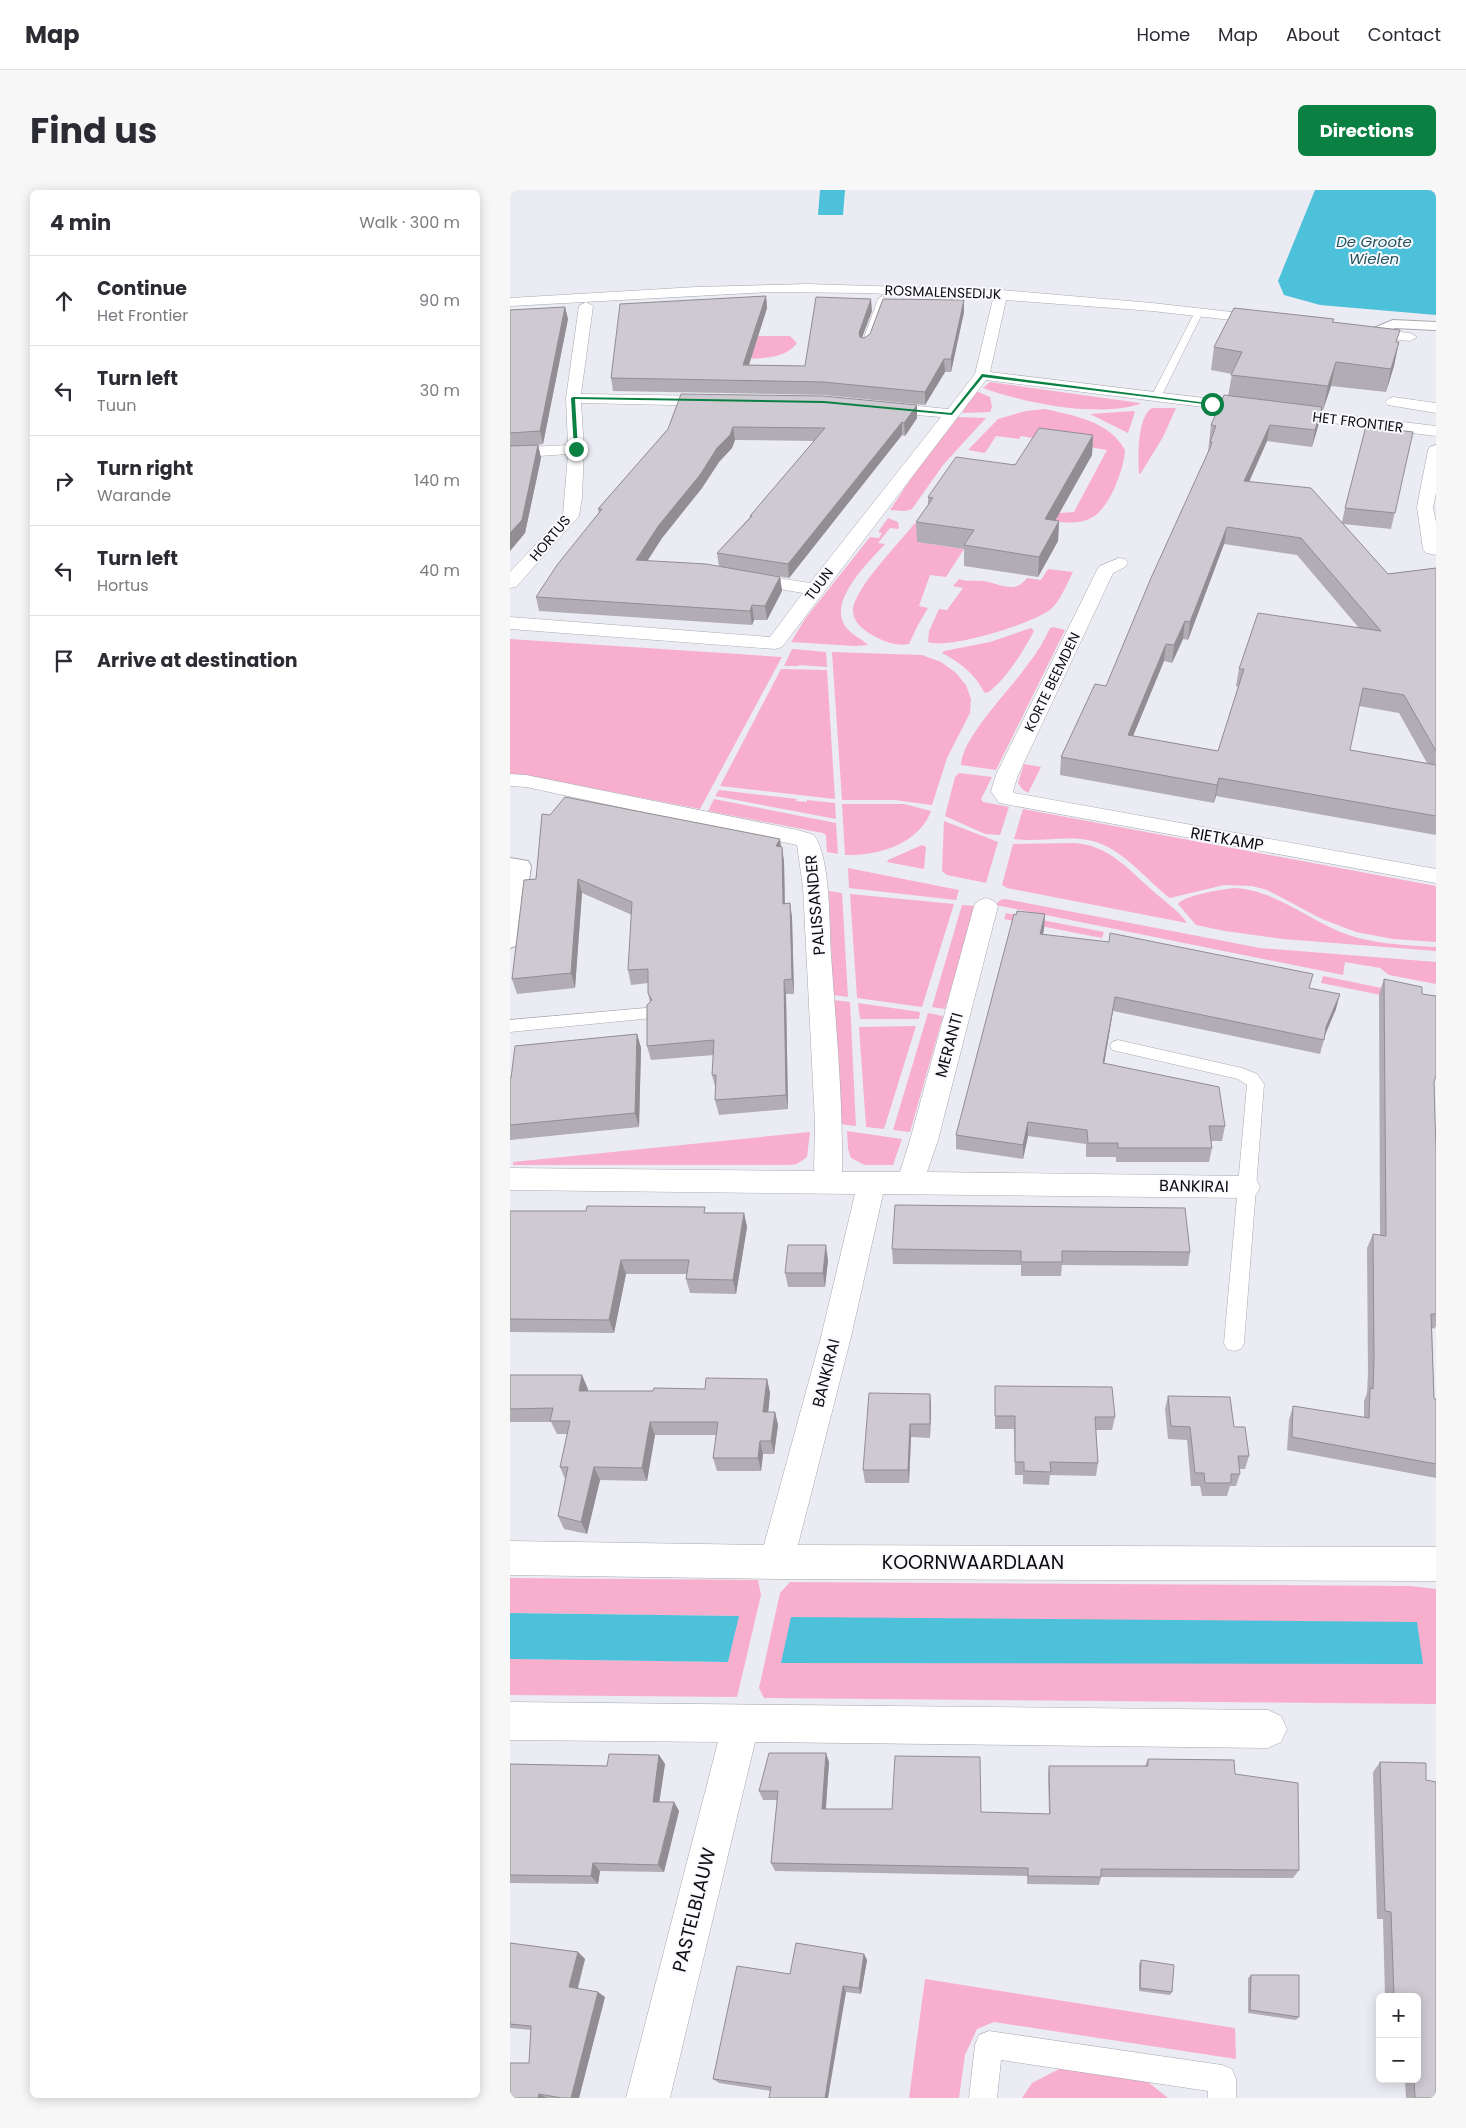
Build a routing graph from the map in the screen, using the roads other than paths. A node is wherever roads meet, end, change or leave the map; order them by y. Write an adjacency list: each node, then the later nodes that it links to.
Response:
1 (1000, 298): 2 (street); 3 (street, ROSMALENSEDIJK); 6 (street, ROSMALENSEDIJK); 13 (street, TUUN)
2 (882, 299): 4 (street); 12 (lane)
3 (510, 302)
4 (586, 306): 5 (street); 15 (street, HORTUS)
5 (510, 310)
6 (1199, 312): 7 (street, ROSMALENSEDIJK); 14 (lane)
7 (1280, 322)
8 (1436, 326): 10 (street)
9 (1346, 330): 10 (street)
10 (1374, 333): 11 (street)
11 (1410, 337)
12 (865, 346)
13 (982, 376): 14 (street, HET FRONTIER); 20 (street, TUUN)
14 (1156, 397): 21 (street, HET FRONTIER)
15 (573, 398): 16 (street); 22 (street, HORTUS)
16 (732, 402)
17 (1393, 402): 19 (street, HET FRONTIER)
18 (864, 406): 20 (street)
19 (1436, 408)
20 (952, 414): 29 (street, TUUN)
21 (1436, 432)
22 (576, 449): 24 (street); 28 (street, HORTUS)
23 (1436, 450): 25 (street)
24 (510, 453)
25 (1434, 550)
26 (1119, 563): 32 (street, KORTE BEEMDEN)
27 (724, 574): 29 (street)
28 (510, 583)
29 (815, 589): 30 (street, TUUN)
30 (510, 623)
31 (510, 780): 41 (street, PALISSANDER)
32 (1018, 800): 34 (street, RIETKAMP)
33 (510, 865): 36 (street)
34 (1436, 876)
35 (986, 906): 42 (street, MERANTI)
36 (510, 940)
37 (646, 1014): 38 (lane)
38 (510, 1026)
39 (1118, 1046): 44 (lane)
40 (510, 1179): 41 (street, BANKIRAI)
41 (828, 1183): 43 (street, BANKIRAI)
42 (910, 1183): 43 (street, BANKIRAI); 44 (street, BANKIRAI)
43 (872, 1184): 47 (street, BANKIRAI)
44 (1246, 1187): 45 (lane)
45 (1234, 1343)
46 (510, 1558): 47 (street, KOORNWAARDLAAN)
47 (778, 1562): 48 (street, KOORNWAARDLAAN)
48 (1436, 1564)
49 (510, 1721): 50 (street)
50 (741, 1723): 51 (street); 52 (street, PASTELBLAUW)
51 (1268, 1729)
52 (648, 2098)
53 (983, 2098): 54 (lane)
54 (1222, 2098)

